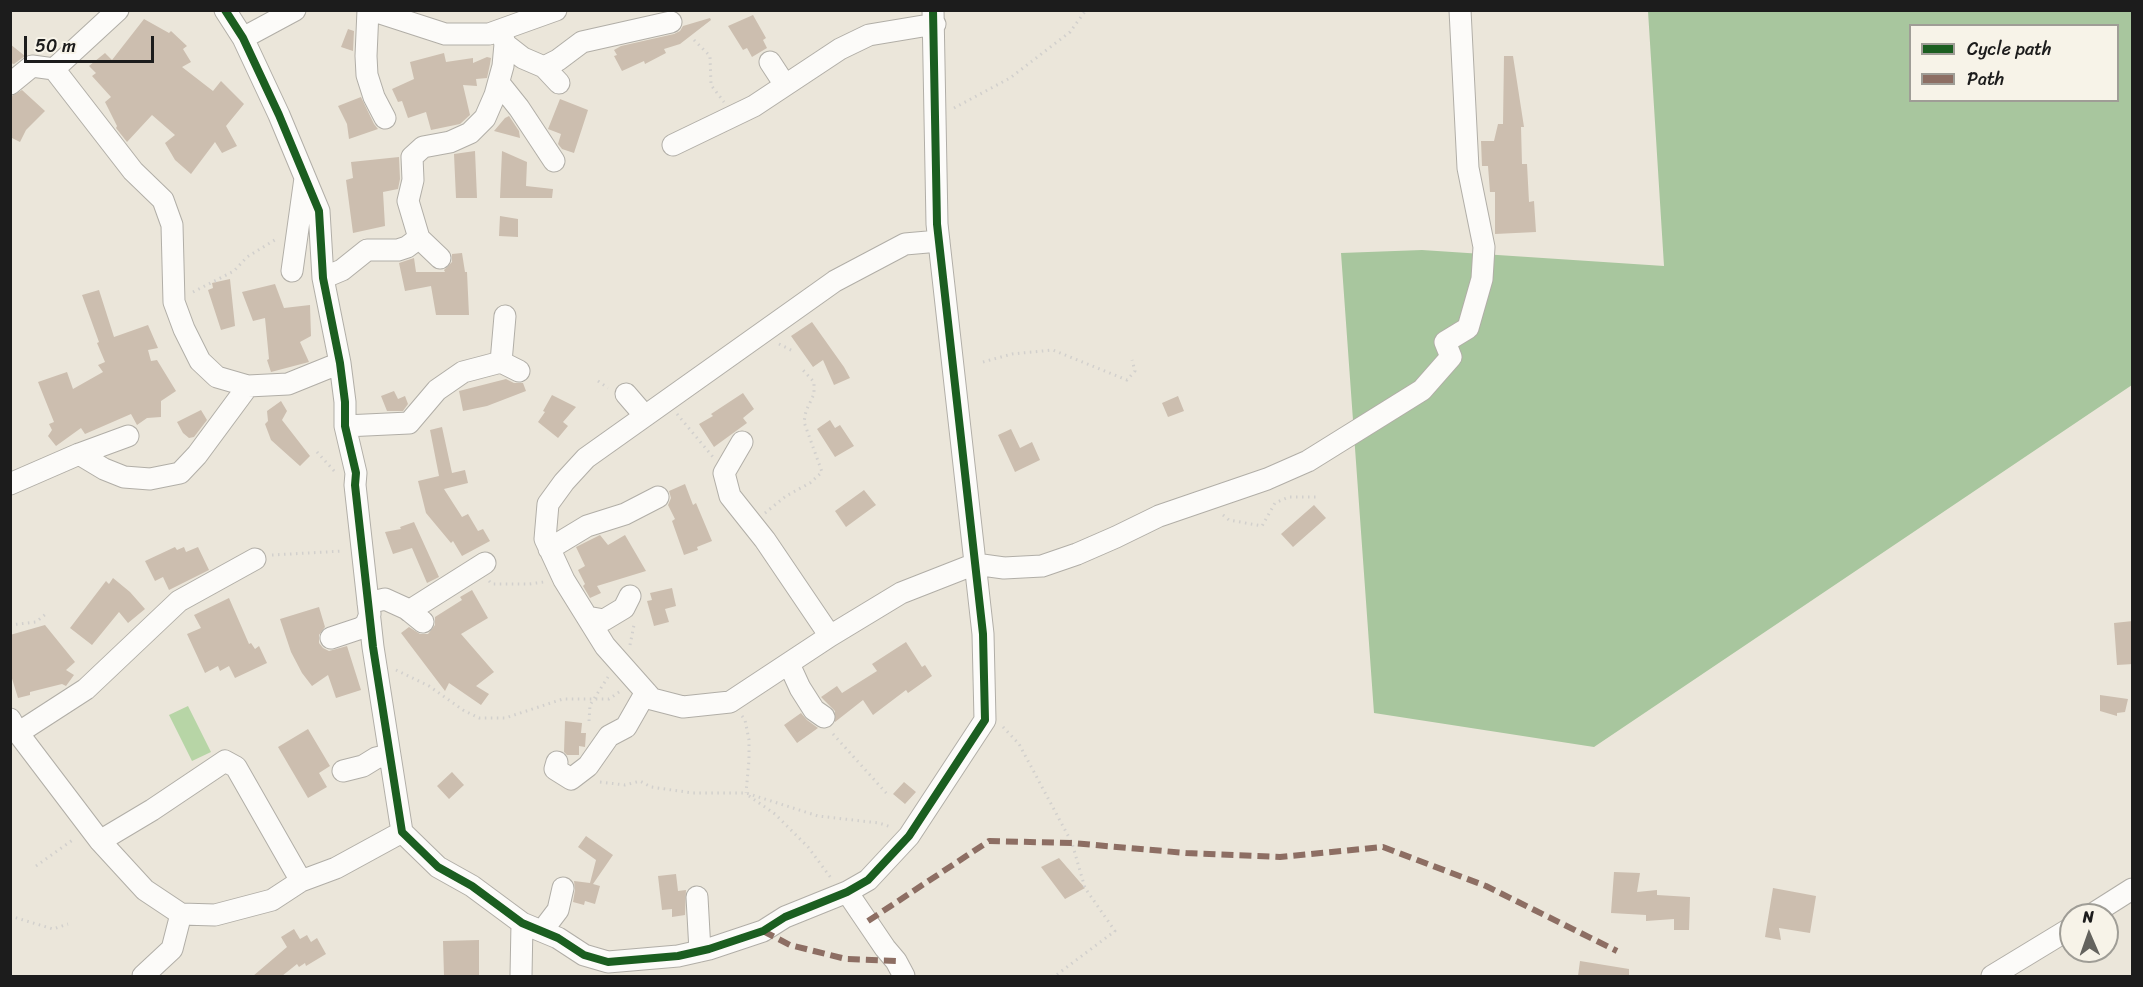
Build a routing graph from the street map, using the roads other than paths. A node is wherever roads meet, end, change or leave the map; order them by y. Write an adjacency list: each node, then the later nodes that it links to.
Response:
1 (118, 10): 13 (street)
2 (225, 10): 10 (street)
3 (295, 10): 10 (street)
4 (370, 10): 9 (street); 18 (street)
5 (556, 10): 9 (street)
6 (1460, 10): 40 (street)
7 (934, 17): 17 (street); 23 (street)
8 (670, 22): 12 (street)
9 (503, 37): 12 (street); 14 (street)
10 (243, 38): 21 (street)
11 (770, 62): 17 (street)
12 (544, 67): 15 (street)
13 (54, 69): 16 (street); 29 (street)
14 (499, 83): 20 (street); 22 (street)
15 (559, 83)
16 (10, 84)
17 (785, 86): 19 (street)
18 (385, 118)
19 (674, 145)
20 (554, 160)
21 (305, 178): 25 (street); 26 (street)
22 (419, 238): 24 (street); 26 (street)
23 (939, 241): 31 (street); 40 (street)
24 (440, 258)
25 (292, 271)
26 (323, 278): 28 (street)
27 (505, 316): 32 (street)
28 (340, 363): 29 (street); 32 (street)
29 (249, 386): 35 (street)
30 (626, 394): 31 (street)
31 (645, 416): 39 (street)
32 (345, 426): 43 (street)
33 (128, 436): 35 (street)
34 (742, 442): 45 (street)
35 (79, 454): 36 (street)
36 (10, 484)
37 (658, 497): 39 (street)
38 (255, 559): 50 (street)
39 (559, 561): 44 (street)
40 (975, 564): 45 (street); 59 (street)
41 (479, 566): 43 (street)
42 (630, 596): 44 (street)
43 (369, 609): 46 (street); 51 (street)
44 (587, 617): 48 (street)
45 (830, 636): 47 (street)
46 (331, 638)
47 (789, 664): 48 (street); 49 (street)
48 (640, 686): 52 (street)
49 (821, 715)
50 (14, 726): 55 (street)
51 (389, 754): 53 (street); 54 (street)
52 (557, 762)
53 (343, 771)
54 (402, 832): 56 (street); 63 (street)
55 (100, 841): 56 (street); 62 (street)
56 (301, 881): 62 (street)
57 (563, 888): 63 (street)
58 (2133, 889): 61 (street)
59 (842, 894): 65 (street); 68 (street)
60 (697, 897): 65 (street)
61 (2110, 903)
62 (181, 914): 66 (street)
63 (532, 927): 65 (street); 67 (street)
64 (2059, 935): 69 (street)
65 (700, 951)
66 (143, 976)
67 (521, 976)
68 (904, 976)
69 (1992, 976)

